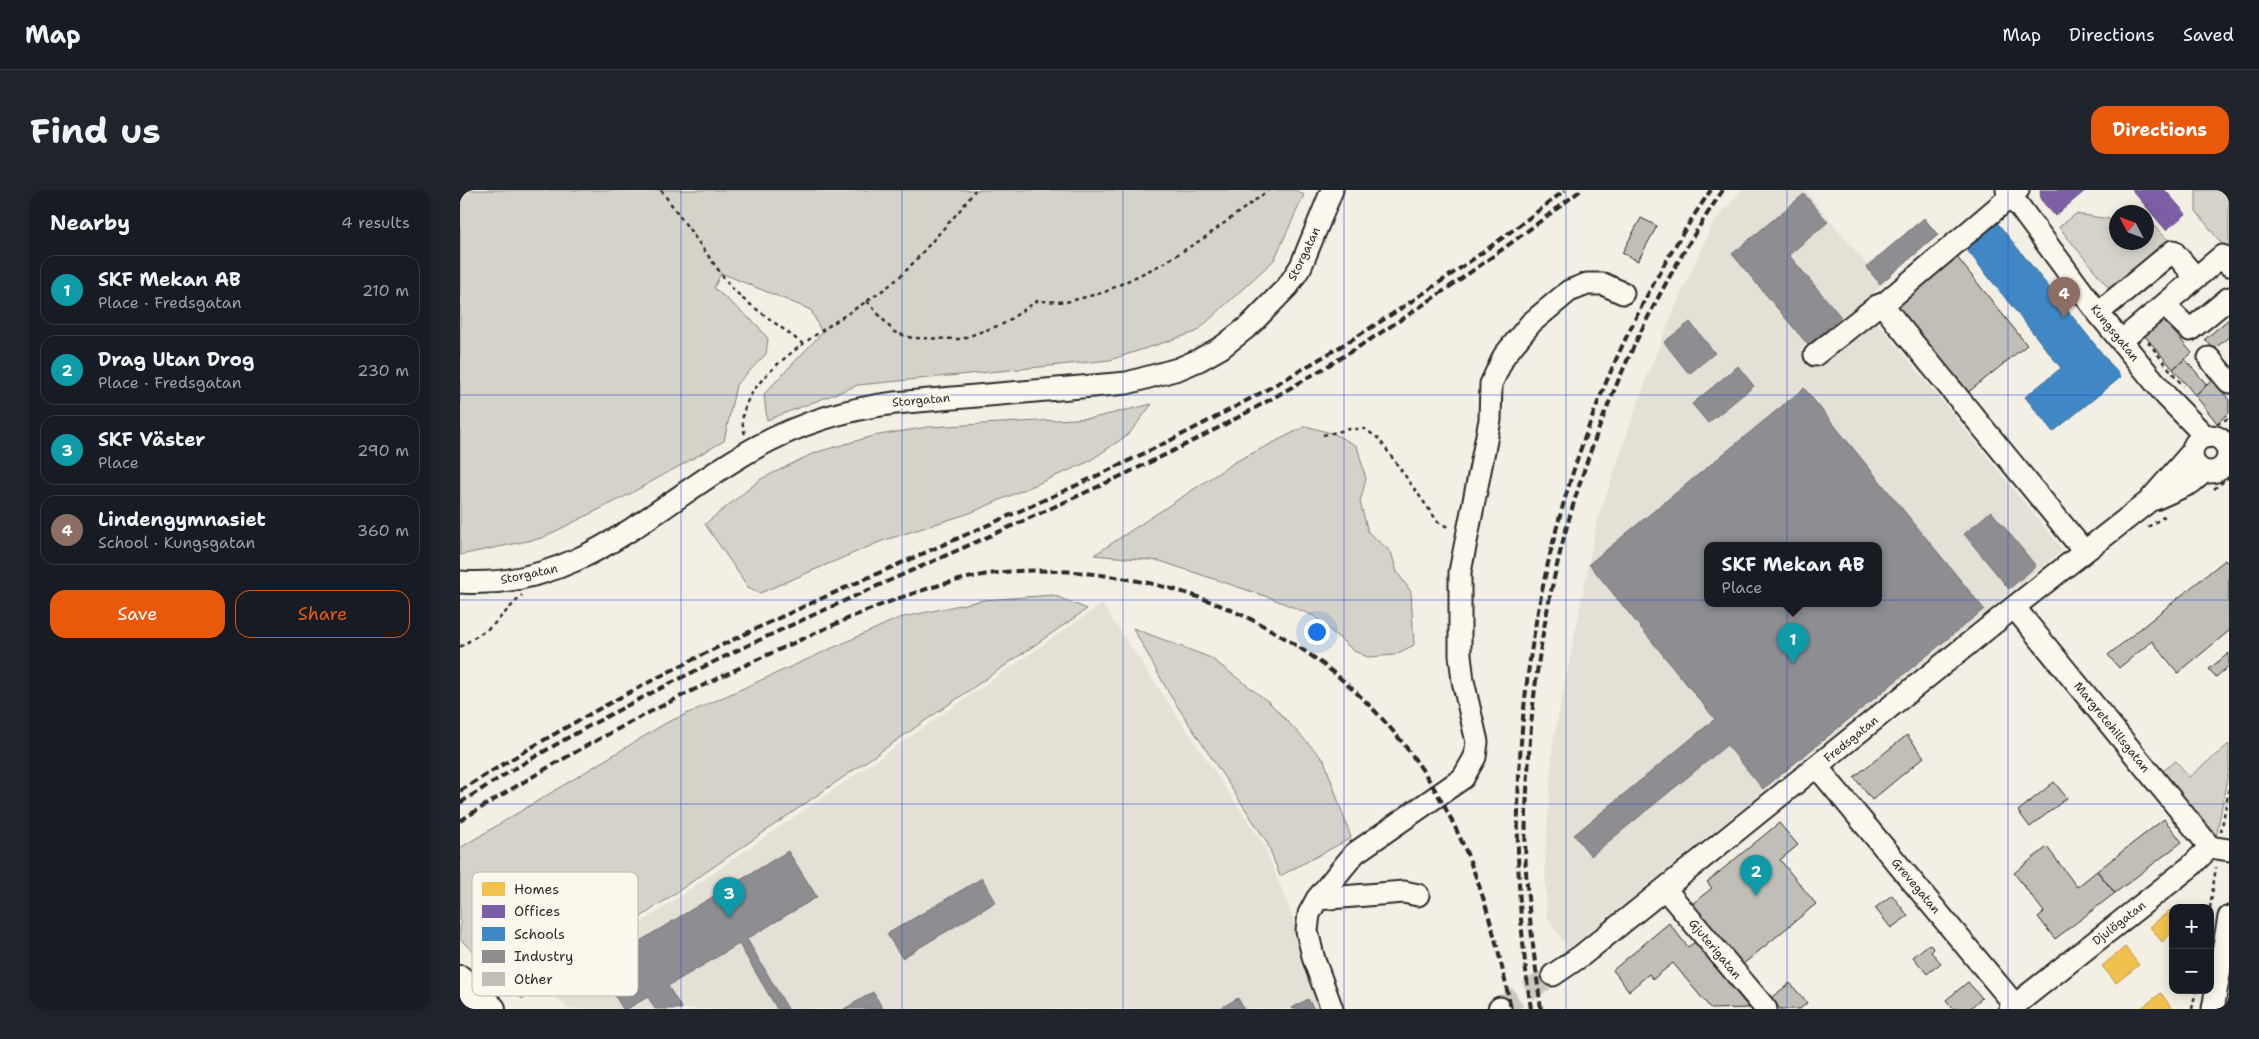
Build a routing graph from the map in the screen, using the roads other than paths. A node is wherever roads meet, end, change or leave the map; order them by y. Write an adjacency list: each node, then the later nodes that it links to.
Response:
1 (1332, 190): 16 (street, Storgatan)
2 (2008, 192): 7 (street); 9 (street, Kungsgatan)
3 (2229, 265): 4 (street)
4 (2196, 278): 8 (street); 9 (street)
5 (1623, 293): 22 (street)
6 (2229, 298): 8 (street)
7 (1885, 303): 11 (street); 15 (street)
8 (2164, 305): 10 (street)
9 (2098, 313): 10 (street, Kungsgatan)
10 (2121, 341): 14 (street, Kungsgatan)
11 (1815, 354)
12 (2209, 358): 13 (street)
13 (2229, 382)
14 (2218, 458): 15 (street, Fredsgatan)
15 (2084, 551): 17 (street, Fredsgatan)
16 (460, 582)
17 (2014, 607): 18 (street, Fredsgatan); 19 (street, Margretehillsgatan)
18 (1817, 766): 20 (street, Fredsgatan); 28 (street, Grevegatan)
19 (2220, 848): 28 (street, Djulögatan)
20 (1665, 890): 24 (street, Fredsgatan); 31 (street, Gjuterigatan)
21 (1418, 895): 22 (street)
22 (1316, 899): 30 (street)
23 (2229, 917): 32 (street)
24 (1553, 975)
25 (460, 979): 26 (main road)
26 (472, 990)
27 (478, 996): 29 (main road)
28 (2013, 1007)
29 (492, 1009)
30 (1332, 1009)
31 (1766, 1009)
32 (2213, 1009)

